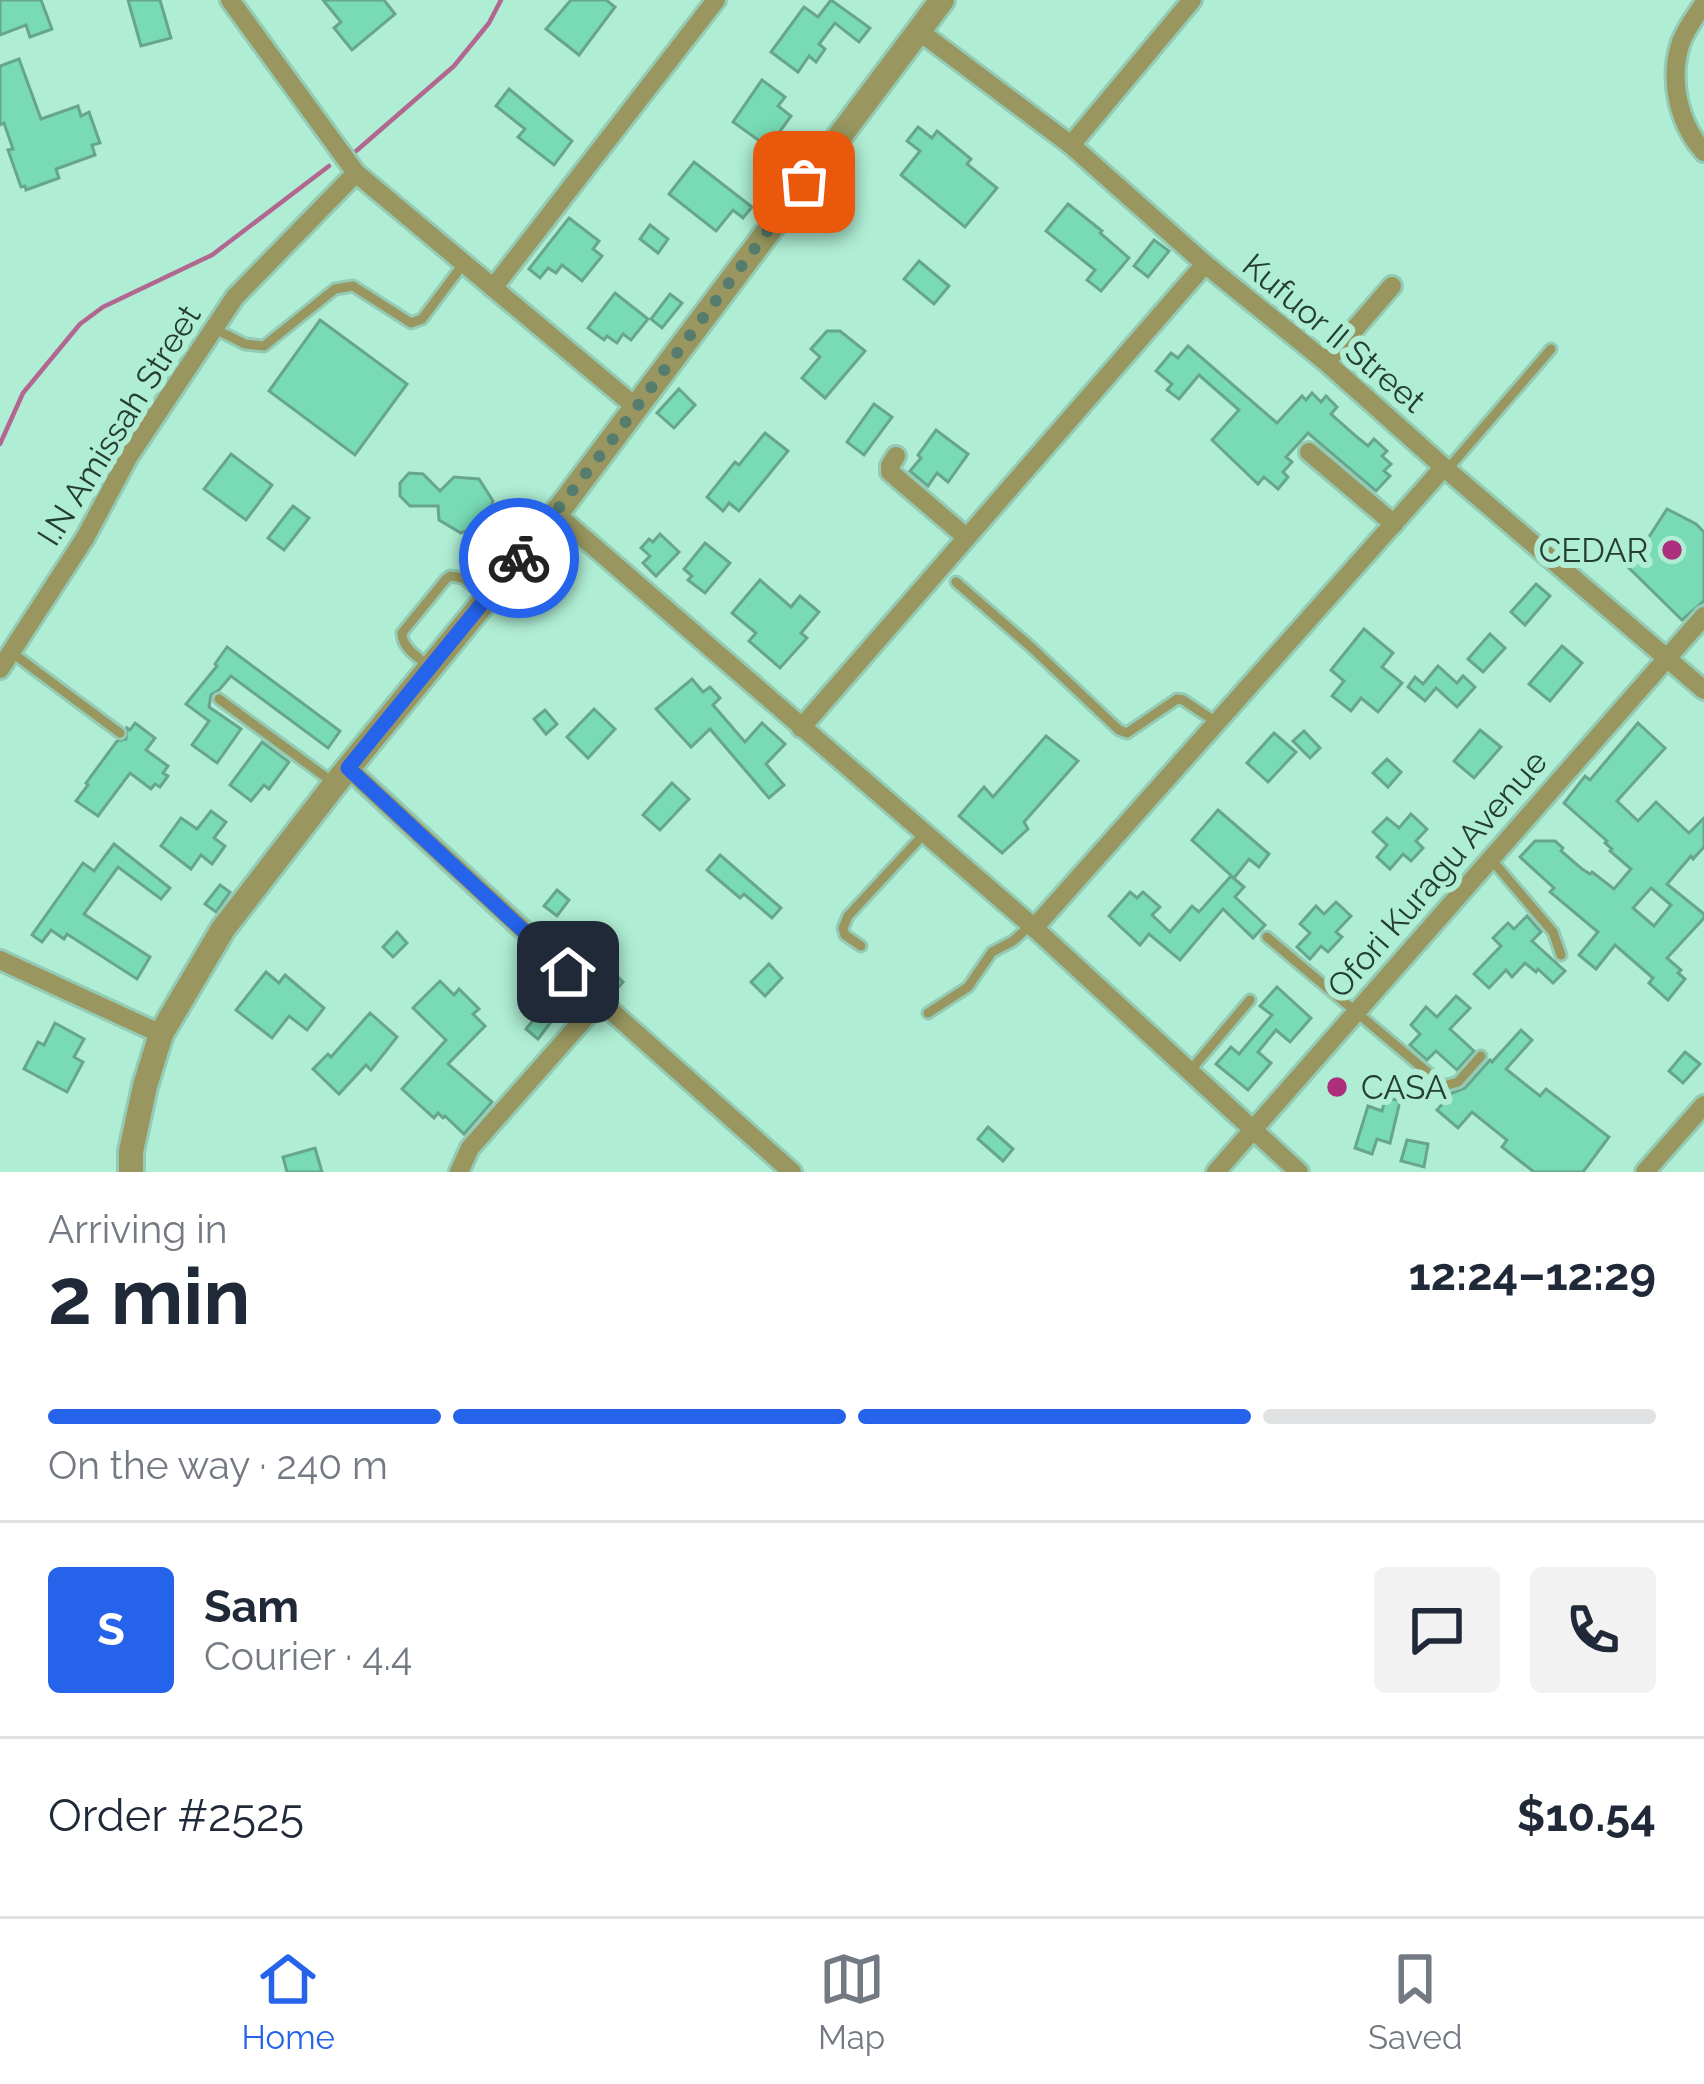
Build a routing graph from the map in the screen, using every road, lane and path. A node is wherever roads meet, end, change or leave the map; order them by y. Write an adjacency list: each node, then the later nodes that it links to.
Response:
1 (230, 0): 9 (street)
2 (716, 0): 13 (street)
3 (942, 0): 6 (street)
4 (1192, 0): 7 (street)
5 (1704, 3): 8 (street)
6 (919, 31): 7 (street, Kufuor II Street); 17 (street)
7 (1071, 145): 11 (street, Kufuor II Street)
8 (1704, 152)
9 (356, 173): 10 (street); 14 (street, I.N Amissah Street)
10 (464, 263): 13 (street); 14 (lane)
11 (1205, 264): 16 (street, Kufuor II Street); 23 (street)
12 (1392, 286): 16 (street)
13 (493, 288): 17 (street)
14 (213, 328): 28 (street, I.N Amissah Street)
15 (1551, 350): 20 (lane)
16 (1327, 362): 20 (street, Kufuor II Street)
17 (638, 408): 21 (street)
18 (1309, 452): 22 (street)
19 (896, 456): 23 (street)
20 (1446, 468): 22 (street); 27 (street, Kufuor II Street)
21 (556, 514): 25 (street); 33 (street)
22 (1394, 524): 32 (street)
23 (966, 537): 33 (street)
24 (956, 582): 32 (lane)
25 (486, 597): 29 (street); 29 (lane)
26 (1704, 616): 27 (street, Ofori Kuragu Avenue)
27 (1666, 656): 30 (street, Kufuor II Street); 37 (street, Ofori Kuragu Avenue)
28 (6, 661): 34 (lane)
29 (430, 667): 35 (street)
30 (1704, 690)
31 (219, 700): 35 (lane)
32 (1216, 722): 38 (street)
33 (801, 728): 36 (street)
34 (120, 733)
35 (341, 776): 44 (street); 47 (street)
36 (924, 834): 38 (street); 40 (lane)
37 (1490, 858): 41 (lane); 46 (street, Ofori Kuragu Avenue)
38 (1033, 927): 45 (lane); 49 (street)
39 (1267, 938): 46 (lane)
40 (861, 946)
41 (1562, 955)
42 (0, 960): 47 (street)
43 (1250, 1000): 49 (lane)
44 (600, 1001): 53 (street); 54 (street)
45 (928, 1013)
46 (1354, 1014): 48 (lane); 51 (street, Ofori Kuragu Avenue)
47 (161, 1034): 52 (street)
48 (1480, 1056)
49 (1189, 1072): 51 (street)
50 (1704, 1105): 57 (street)
51 (1252, 1131): 55 (street, Ofori Kuragu Avenue); 56 (street)
52 (131, 1172)
53 (460, 1172)
54 (792, 1172)
55 (1216, 1172)
56 (1299, 1172)
57 (1645, 1172)

